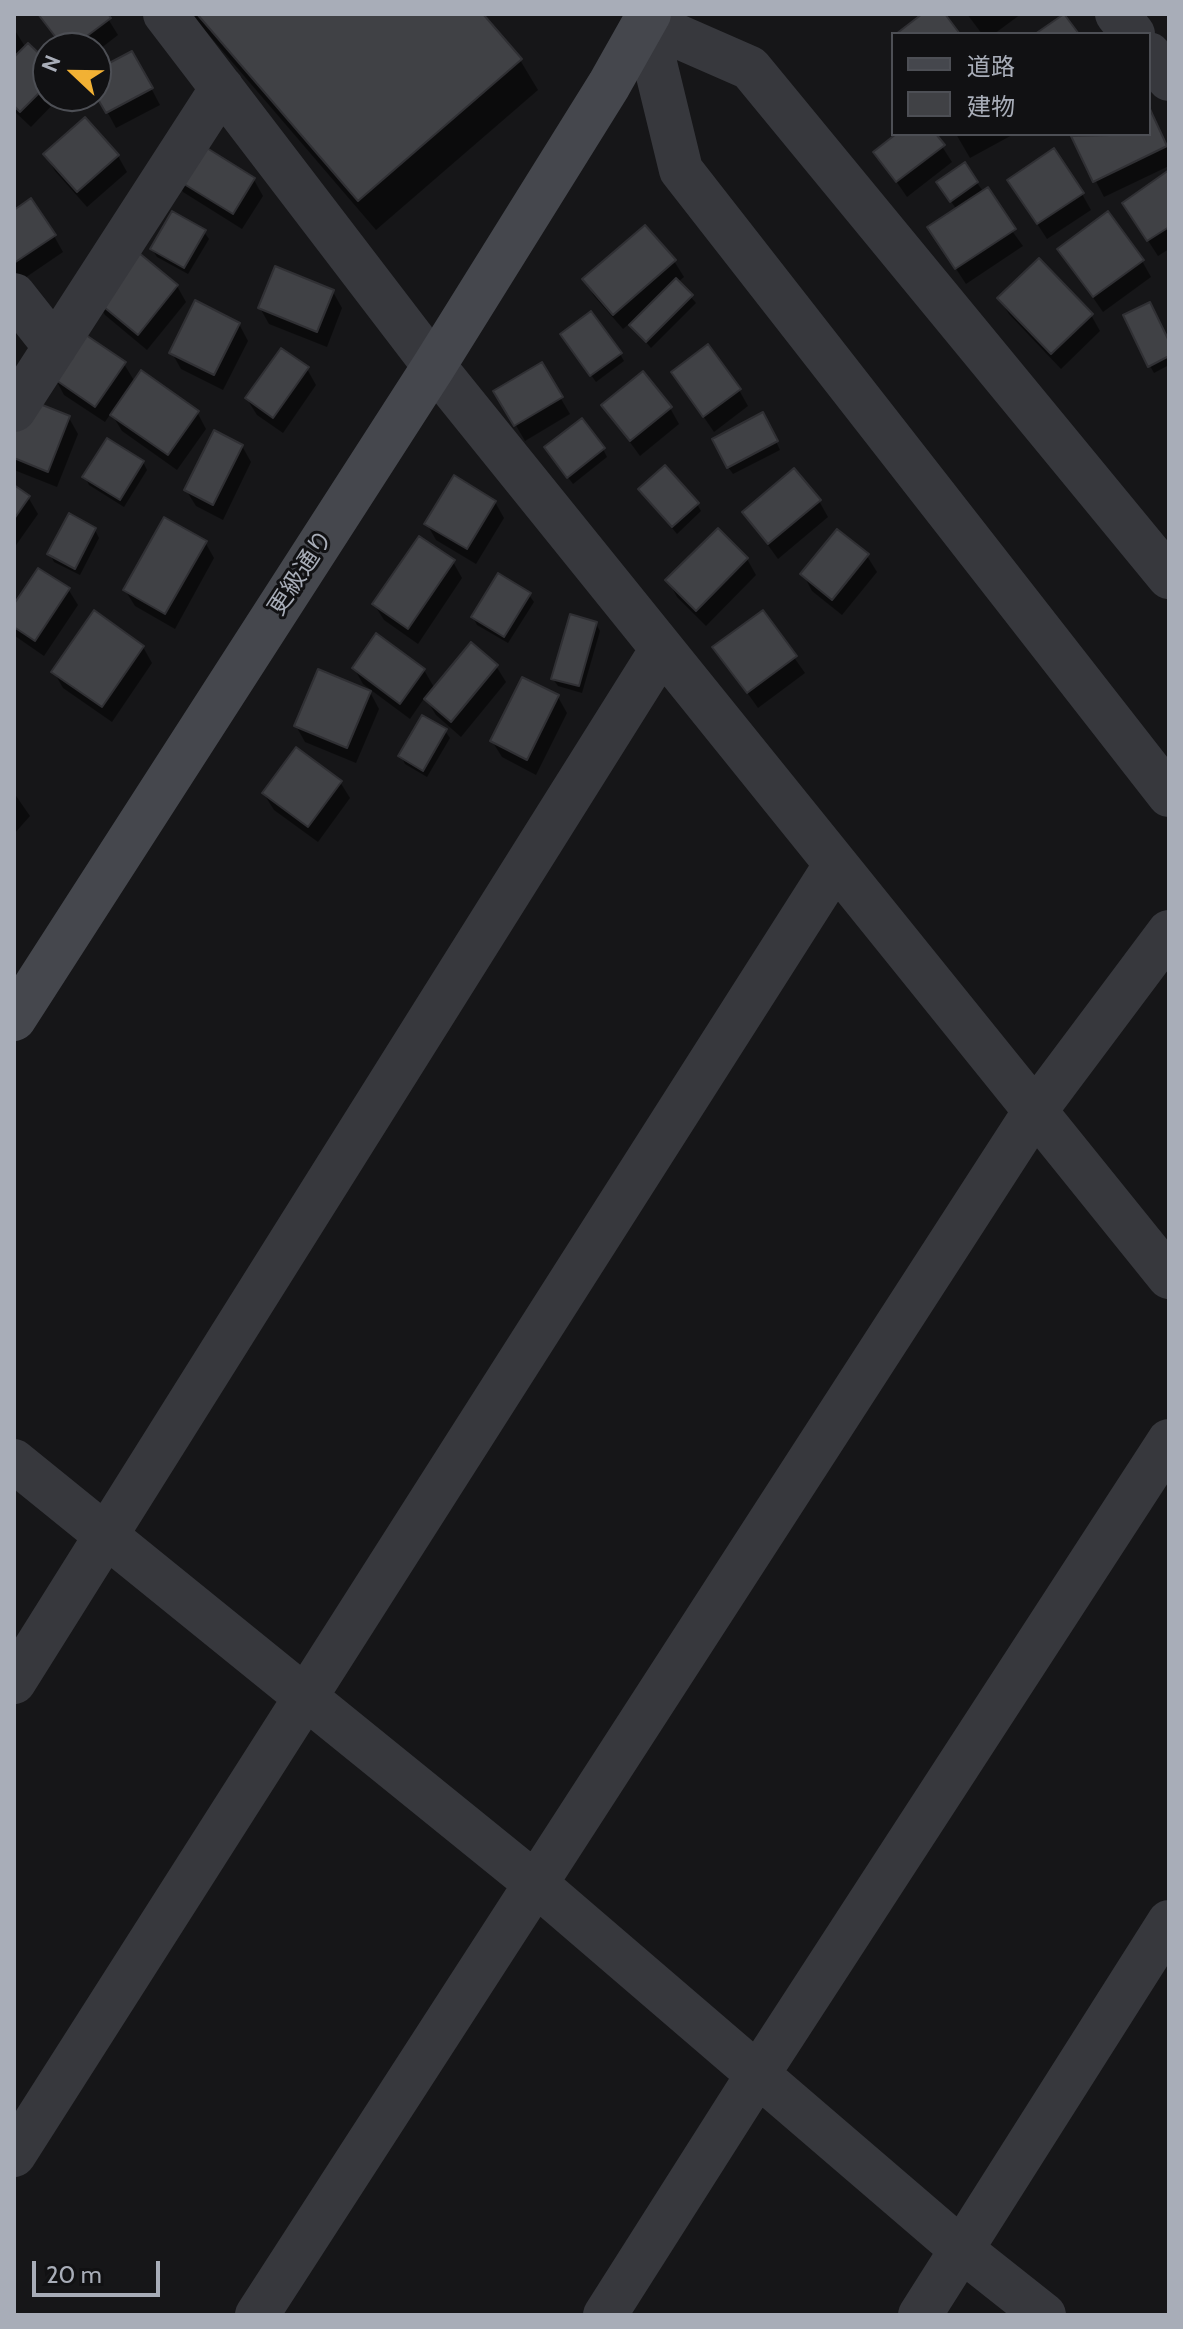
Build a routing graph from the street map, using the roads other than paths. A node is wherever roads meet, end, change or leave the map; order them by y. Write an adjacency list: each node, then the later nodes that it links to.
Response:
1 (165, 14): 7 (street)
2 (1117, 14): 4 (street)
3 (645, 17): 10 (street, 更級通り); 12 (street); 14 (street)
4 (1131, 32)
5 (1151, 56): 6 (street)
6 (1169, 79)
7 (222, 88): 9 (street); 10 (street)
8 (14, 295): 9 (street)
9 (55, 347): 11 (street)
10 (434, 366): 13 (street); 17 (street, 更級通り)
11 (14, 410)
12 (1169, 577)
13 (662, 649): 15 (street); 22 (street)
14 (1169, 795)
15 (836, 864): 18 (street); 24 (street)
16 (1169, 932): 18 (street)
17 (14, 1019)
18 (1035, 1111): 19 (street); 25 (street)
19 (1169, 1277)
20 (1169, 1441): 27 (street)
21 (14, 1461): 22 (street)
22 (106, 1536): 23 (street); 24 (street)
23 (14, 1682)
24 (306, 1697): 25 (street); 28 (street)
25 (536, 1884): 27 (street); 30 (street)
26 (1169, 1922): 29 (street)
27 (758, 2074): 29 (street); 31 (street)
28 (14, 2155)
29 (962, 2250): 32 (street); 33 (street)
30 (257, 2315)
31 (605, 2315)
32 (920, 2315)
33 (1044, 2315)

